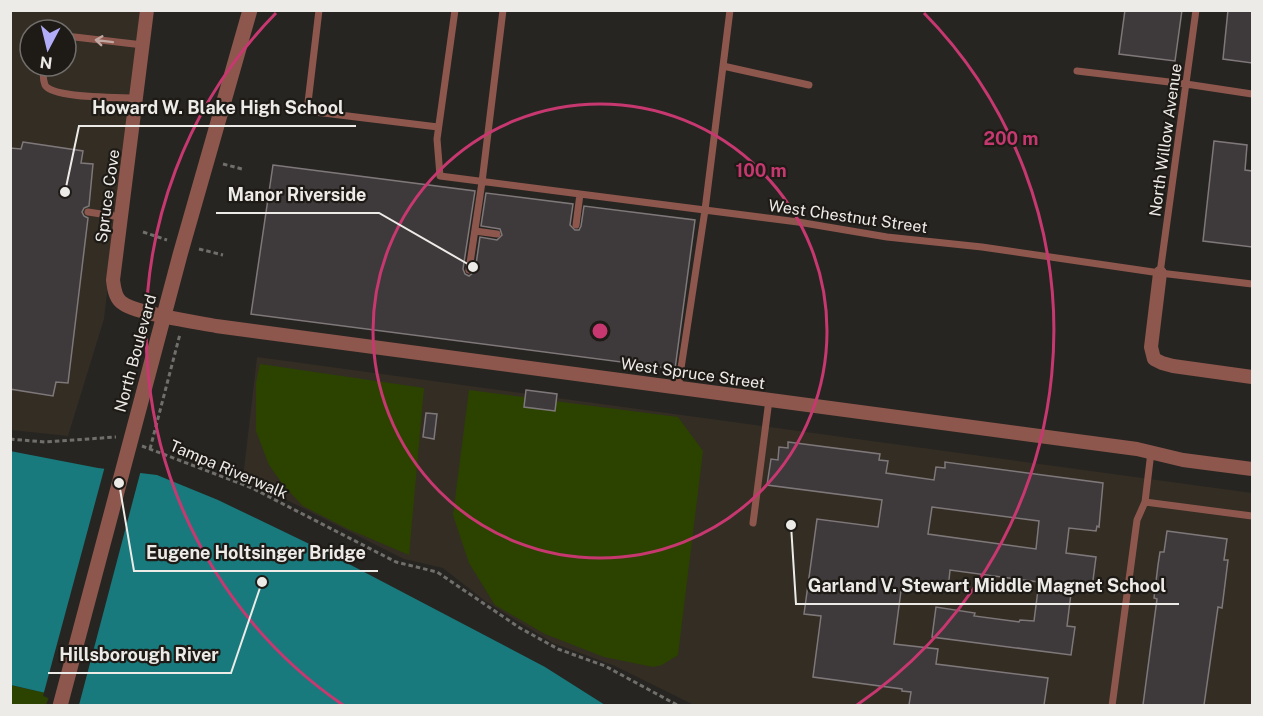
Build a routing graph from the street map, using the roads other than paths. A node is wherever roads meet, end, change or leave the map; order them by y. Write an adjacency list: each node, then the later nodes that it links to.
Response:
1 (147, 10): 9 (street, Spruce Cove)
2 (250, 10): 38 (street, North Boulevard)
3 (319, 10): 17 (lane)
4 (455, 10): 17 (lane)
5 (503, 10): 18 (lane)
6 (730, 10): 10 (lane)
7 (1196, 10): 14 (lane, North Willow Avenue)
8 (78, 37): 9 (lane, one-way to 8)
9 (143, 45): 16 (street, Spruce Cove)
10 (723, 66): 13 (lane); 20 (lane)
11 (1077, 71): 14 (lane)
12 (45, 78): 16 (lane)
13 (809, 84)
14 (1186, 84): 15 (lane); 27 (lane, North Willow Avenue)
15 (1252, 94)
16 (137, 98): 22 (street, Spruce Cove)
17 (438, 127): 18 (lane, West Chestnut Street)
18 (482, 182): 19 (lane, West Chestnut Street); 24 (lane)
19 (580, 194): 20 (lane, West Chestnut Street); 23 (lane)
20 (705, 210): 27 (lane, West Chestnut Street); 31 (lane)
21 (88, 212): 22 (lane)
22 (121, 217): 29 (street, Spruce Cove)
23 (576, 225)
24 (475, 231): 25 (lane); 26 (lane)
25 (496, 234)
26 (469, 270)
27 (1160, 273): 28 (lane, West Chestnut Street); 30 (street)
28 (1252, 284)
29 (131, 306): 31 (street, West Spruce Street)
30 (1252, 377)
31 (678, 388): 32 (street, West Spruce Street)
32 (769, 400): 33 (street, West Spruce Street); 37 (lane)
33 (1151, 452): 34 (street, West Spruce Street); 35 (lane)
34 (1252, 469)
35 (1146, 502): 36 (lane); 39 (lane)
36 (1252, 516)
37 (753, 523)
38 (60, 705)
39 (1112, 705)

